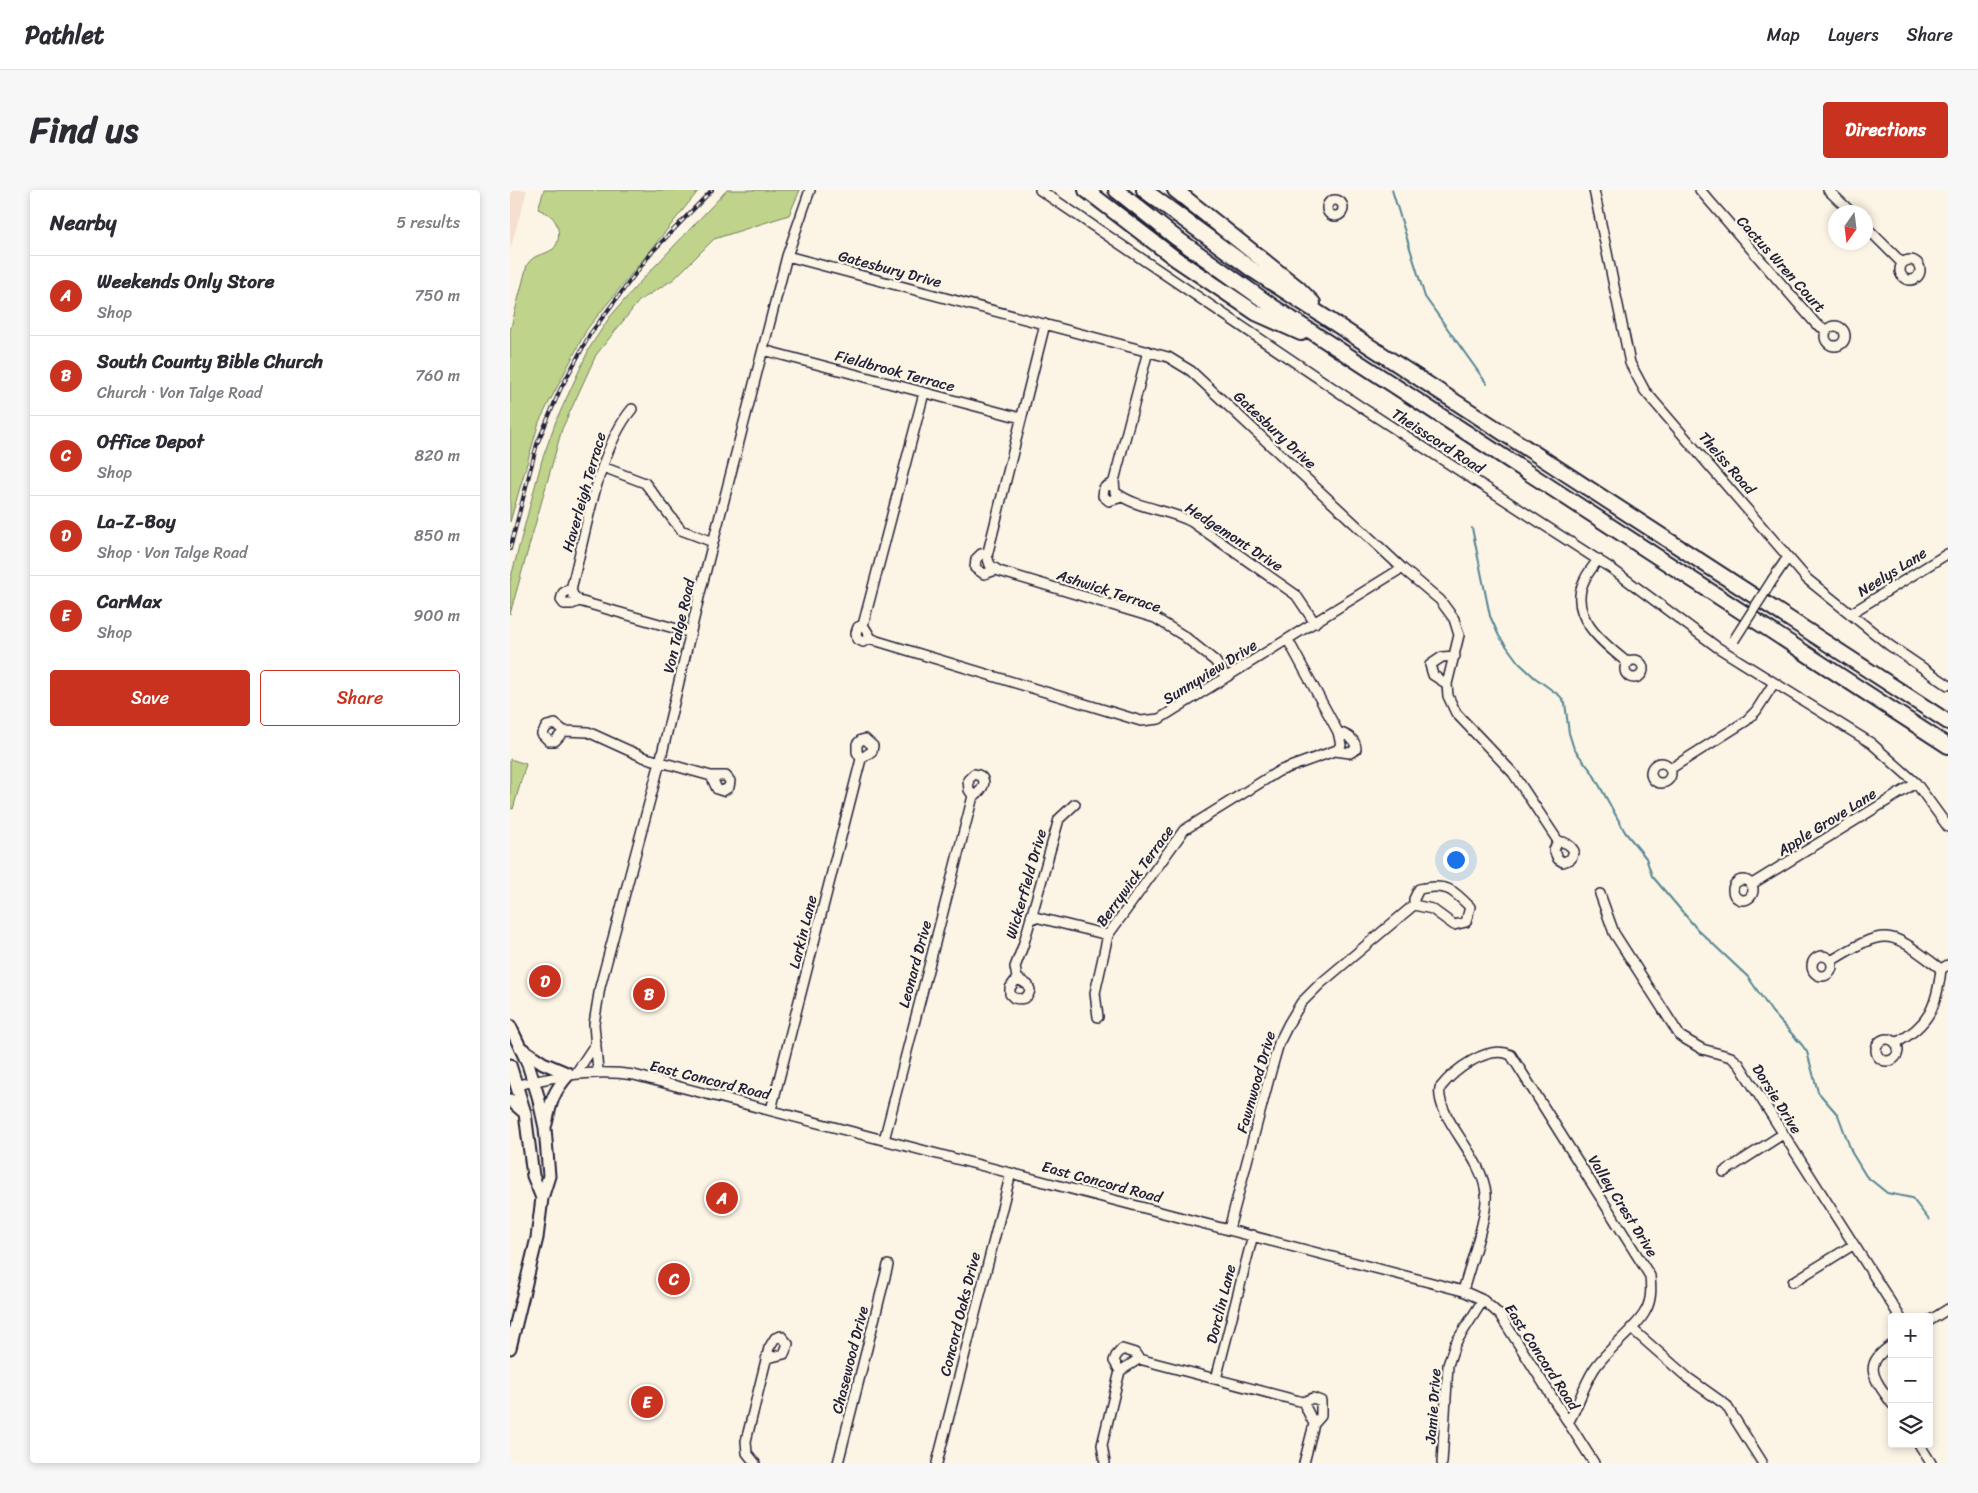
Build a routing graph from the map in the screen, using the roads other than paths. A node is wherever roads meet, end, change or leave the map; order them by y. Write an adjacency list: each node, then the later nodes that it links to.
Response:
1 (810, 190): 12 (street, Von Talge Road)
2 (1040, 190): 28 (street, Theisscord Road)
3 (1086, 190): 17 (highway)
4 (1116, 190): 17 (highway)
5 (1144, 190): 14 (highway)
6 (1176, 190): 14 (highway)
7 (1594, 190): 27 (street, Theiss Road)
8 (1700, 190): 16 (street, Cactus Wren Court)
9 (1828, 190): 10 (street)
10 (1844, 205)
11 (1873, 234): 13 (street)
12 (787, 256): 15 (street, Gatesbury Drive); 18 (street, Von Talge Road)
13 (1902, 263)
14 (1331, 321): 42 (highway)
15 (1045, 324): 19 (street, Gatesbury Drive); 22 (street, Ashwick Terrace)
16 (1826, 330)
17 (1338, 349): 45 (highway)
18 (763, 350): 20 (street, Fieldbrook Terrace); 24 (street, Von Talge Road)
19 (1148, 351): 29 (street, Gatesbury Drive); 32 (street, Hedgemont Drive)
20 (924, 393): 22 (street, Fieldbrook Terrace); 38 (street, Sunnyview Drive)
21 (632, 409): 23 (street, Haverleigh Terrace)
22 (1021, 418): 25 (street, Ashwick Terrace)
23 (603, 467): 24 (street); 33 (street, Haverleigh Terrace)
24 (713, 542): 33 (street, Von Talge Road)
25 (988, 552): 30 (street); 30 (street, Ashwick Terrace)
26 (1947, 554): 31 (street, Neelys Lane)
27 (1788, 558): 31 (street, Theiss Road); 35 (street, bridge)
28 (1598, 559): 35 (street, Theisscord Road); 37 (street)
29 (1402, 568): 32 (street, Sunnyview Drive); 36 (street, Gatesbury Drive)
30 (996, 570): 38 (street, Ashwick Terrace)
31 (1850, 614): 41 (street, Theiss Road)
32 (1315, 623): 34 (street, Sunnyview Drive)
33 (691, 632): 48 (street, Von Talge Road)
34 (1288, 640): 38 (street, Sunnyview Drive); 44 (street, Berrywick Terrace)
35 (1726, 652): 39 (street)
36 (1454, 656): 40 (street, Gatesbury Drive); 40 (street)
37 (1628, 663)
38 (1226, 677)
39 (1774, 683): 49 (street); 51 (street)
40 (1447, 684): 55 (street, Gatesbury Drive)
41 (1948, 686)
42 (1948, 722)
43 (564, 731): 48 (street)
44 (1338, 732): 46 (street); 46 (street, Berrywick Terrace)
45 (1948, 746)
46 (1335, 751): 60 (street, Berrywick Terrace)
47 (861, 759): 75 (street, Larkin Lane)
48 (660, 762): 50 (street); 66 (street, Von Talge Road)
49 (1670, 769)
50 (711, 776)
51 (1916, 783): 54 (street); 56 (street, Apple Grove Lane)
52 (973, 796): 79 (street, Leonard Drive)
53 (1075, 804): 59 (street, Wickerfield Drive)
54 (1948, 827)
55 (1558, 841)
56 (1752, 884)
57 (1600, 894): 78 (street, Dorsie Drive)
58 (1414, 905): 58 (street, Fawnwood Drive); 83 (street, Fawnwood Drive)
59 (1031, 916): 60 (street); 63 (street, Wickerfield Drive)
60 (1108, 935): 64 (street, Berrywick Terrace)
61 (1831, 960): 62 (street)
62 (1945, 967): 67 (street)
63 (1017, 978)
64 (1098, 1017)
65 (510, 1026): 68 (main road)
66 (596, 1043): 70 (street, Von Talge Road); 71 (street)
67 (1896, 1043)
68 (521, 1048): 71 (main road); 72 (main road)
69 (510, 1064): 73 (main road)
70 (598, 1071): 71 (street, East Concord Road); 75 (street, East Concord Road)
71 (573, 1074): 72 (street, East Concord Road); 77 (main road)
72 (534, 1081): 73 (street, East Concord Road); 77 (main road)
73 (518, 1085): 76 (main road)
74 (510, 1100): 76 (main road)
75 (771, 1110): 79 (street, East Concord Road)
76 (525, 1113): 82 (main road)
77 (545, 1128): 82 (main road)
78 (1783, 1134): 80 (street); 85 (street, Dorsie Drive)
79 (884, 1140): 81 (street, East Concord Road)
80 (1724, 1172)
81 (1011, 1173): 83 (street, East Concord Road); 107 (street, Concord Oaks Drive)
82 (542, 1198): 95 (main road)
83 (1229, 1230): 84 (street, East Concord Road)
84 (1253, 1235): 88 (street, East Concord Road); 99 (street, Dorclin Lane)
85 (1853, 1245): 87 (street); 91 (street, Dorsie Drive)
86 (888, 1265): 106 (street, Chasewood Drive)
87 (1793, 1282)
88 (1463, 1291): 89 (street, East Concord Road); 93 (street, Valley Crest Drive)
89 (1483, 1300): 102 (street, East Concord Road); 110 (street, Jamie Drive)
90 (1948, 1309): 92 (street)
91 (1897, 1313)
92 (1933, 1318)
93 (1631, 1328): 102 (street, Valley Crest Drive); 112 (street)
94 (1888, 1347): 101 (street)
95 (510, 1348)
96 (768, 1358): 105 (street)
97 (1138, 1359): 98 (street); 98 (street); 99 (street)
98 (1120, 1371): 108 (street)
99 (1216, 1378): 100 (street)
100 (1303, 1402): 103 (street); 103 (street)
101 (1891, 1403)
102 (1568, 1423): 111 (street, East Concord Road)
103 (1314, 1424): 109 (street)
104 (1922, 1448): 113 (street)
105 (755, 1463)
106 (838, 1463)
107 (936, 1463)
108 (1105, 1463)
109 (1304, 1463)
110 (1442, 1463)
111 (1594, 1463)
112 (1764, 1463)
113 (1931, 1463)

